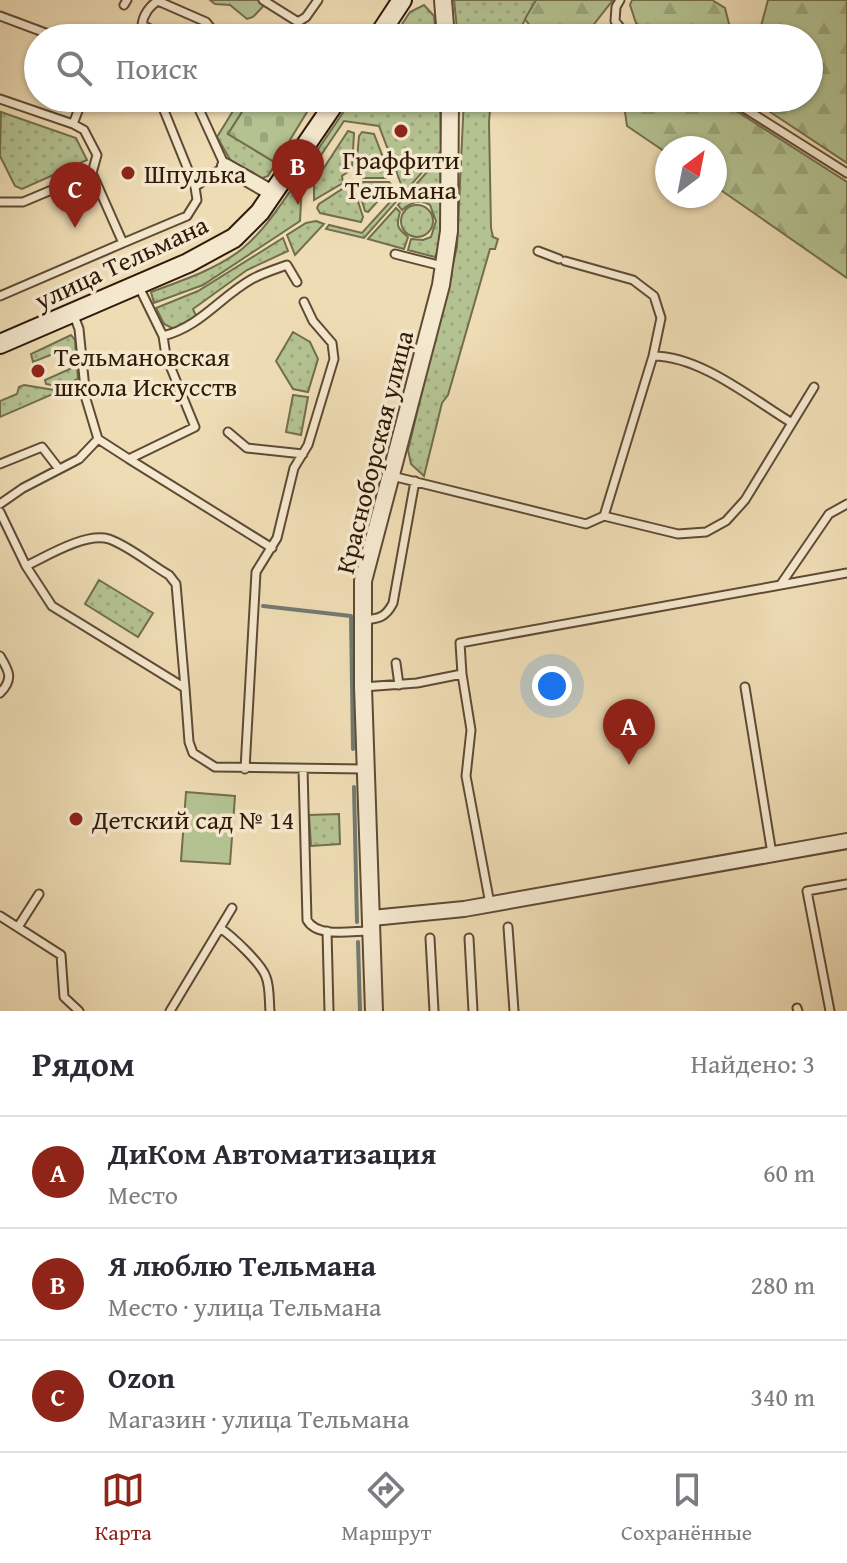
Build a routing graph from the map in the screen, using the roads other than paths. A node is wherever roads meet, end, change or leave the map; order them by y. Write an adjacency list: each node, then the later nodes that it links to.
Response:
1 (263, 0): 2 (lane)
2 (318, 0)
3 (400, 0): 9 (main road)
4 (443, 0): 10 (street)
5 (620, 0): 11 (lane)
6 (0, 16): 12 (lane)
7 (142, 24): 8 (lane)
8 (208, 24)
9 (385, 24)
10 (445, 24)
11 (617, 24)
12 (24, 25)
13 (0, 99): 14 (lane)
14 (24, 107)
15 (38, 112): 22 (lane)
16 (78, 112): 22 (lane)
17 (165, 112): 26 (lane)
18 (200, 112): 23 (lane)
19 (329, 112): 27 (main road, улица Тельмана)
20 (450, 112): 32 (street, Красноборская улица)
21 (750, 112): 25 (lane)
22 (73, 124): 24 (lane)
23 (225, 166): 26 (lane); 27 (street)
24 (92, 173): 28 (lane); 29 (lane)
25 (847, 173)
26 (195, 187): 29 (lane)
27 (274, 194): 34 (main road, улица Тельмана)
28 (0, 202)
29 (123, 243): 35 (lane)
30 (538, 251): 40 (lane)
31 (395, 254): 32 (lane)
32 (444, 267): 49 (street, Красноборская улица)
33 (297, 282): 38 (lane)
34 (139, 285): 37 (main road, улица Тельмана); 38 (lane)
35 (0, 296)
36 (304, 302): 45 (lane)
37 (73, 313): 39 (main road, улица Тельмана); 44 (lane)
38 (163, 336): 46 (lane)
39 (0, 344)
40 (653, 356): 42 (lane); 54 (lane)
41 (814, 387): 42 (lane)
42 (792, 423): 54 (lane)
43 (228, 432): 45 (lane)
44 (98, 439): 46 (lane); 48 (lane)
45 (303, 454): 56 (lane)
46 (129, 459): 56 (lane)
47 (0, 464): 48 (lane)
48 (59, 469): 51 (lane)
49 (389, 476): 50 (lane); 60 (street, Красноборская улица)
50 (415, 481): 54 (lane); 60 (lane)
51 (0, 504)
52 (847, 504): 59 (lane)
53 (0, 512): 55 (lane)
54 (604, 516)
55 (2, 526): 57 (lane)
56 (272, 548): 69 (lane)
57 (26, 566): 67 (lane); 67 (lane)
58 (847, 573): 59 (lane)
59 (781, 584): 63 (lane)
60 (363, 620): 65 (street, Красноборская улица)
61 (0, 656): 68 (lane)
62 (396, 663): 64 (lane)
63 (462, 674): 64 (lane); 76 (lane)
64 (399, 685): 65 (lane)
65 (363, 687): 71 (street, Красноборская улица)
66 (745, 687): 73 (lane)
67 (185, 688): 69 (lane)
68 (0, 693)
69 (245, 769): 70 (lane)
70 (303, 769): 71 (lane); 83 (lane)
71 (365, 769): 79 (street, Красноборская улица)
72 (847, 841): 73 (street)
73 (772, 854): 76 (street)
74 (847, 884): 94 (lane)
75 (39, 894): 80 (lane)
76 (490, 904): 79 (street)
77 (232, 908): 82 (lane)
78 (0, 916): 80 (lane)
79 (372, 924): 83 (lane); 90 (street, Красноборская улица)
80 (18, 927): 86 (lane)
81 (508, 927): 93 (lane)
82 (220, 928): 87 (lane); 88 (lane)
83 (327, 931): 89 (lane)
84 (430, 938): 91 (lane)
85 (469, 938): 92 (lane)
86 (79, 1011)
87 (170, 1011)
88 (270, 1011)
89 (329, 1011)
90 (374, 1011)
91 (434, 1011)
92 (473, 1011)
93 (514, 1011)
94 (830, 1011)

